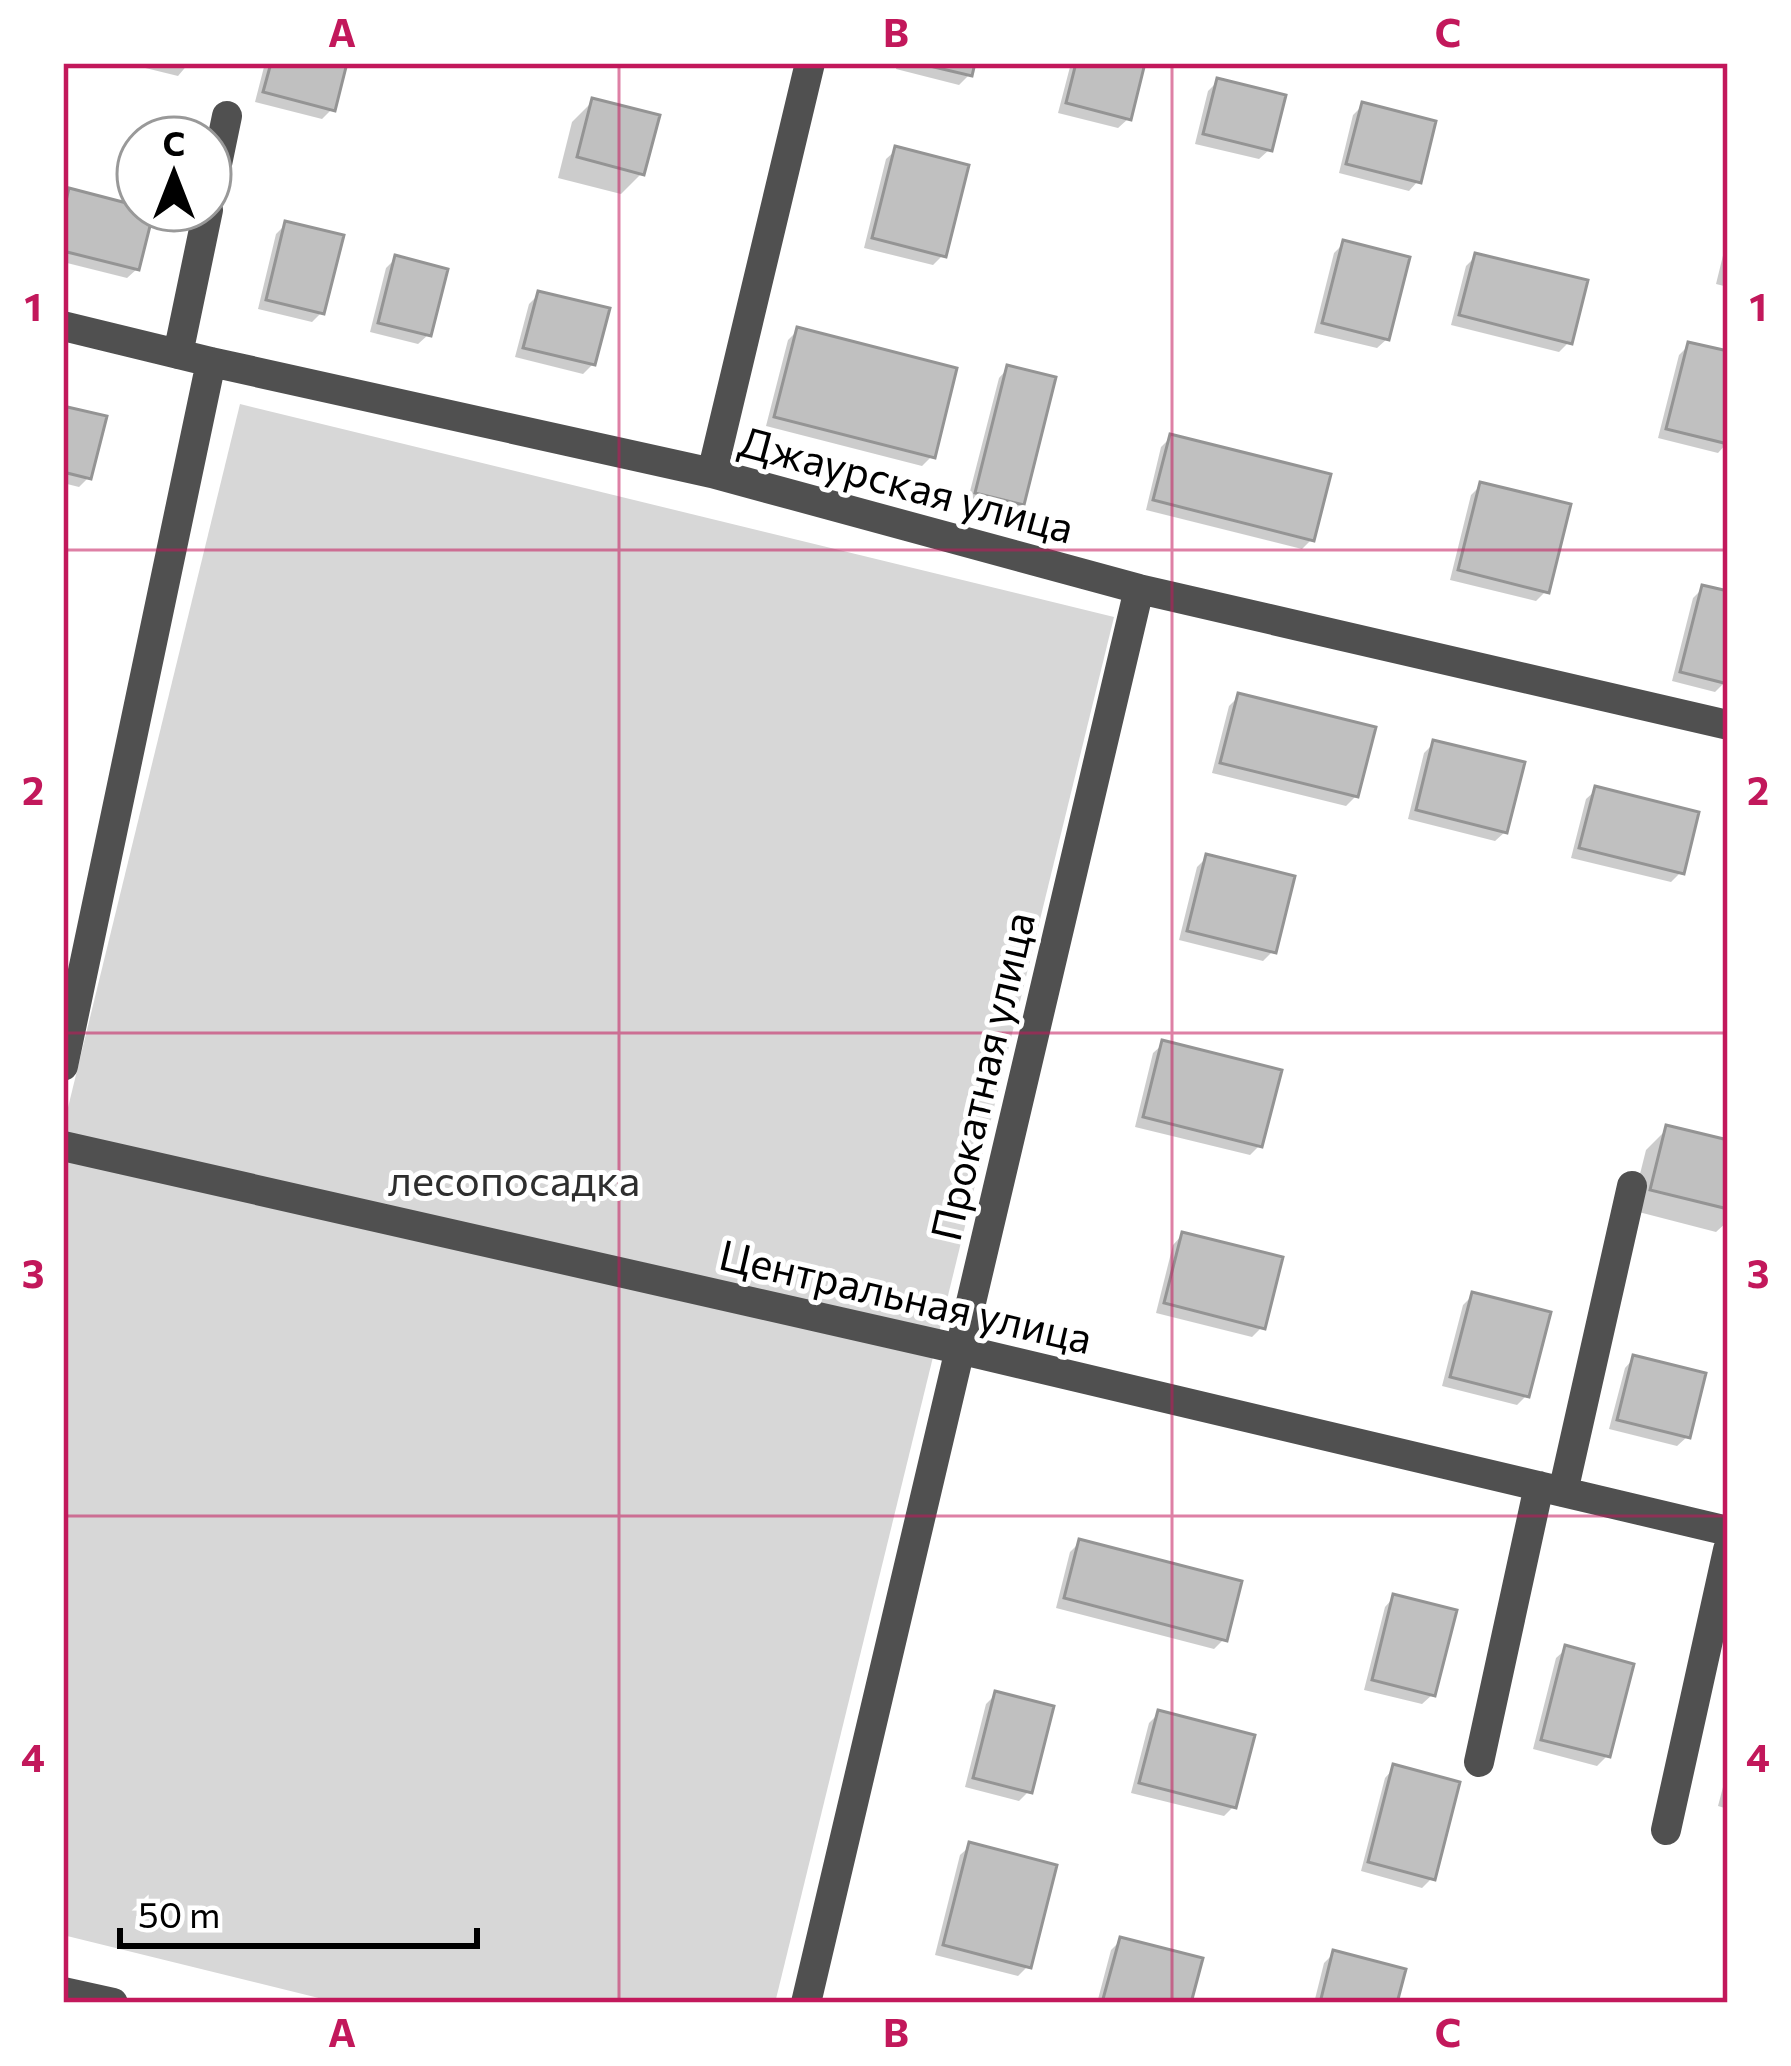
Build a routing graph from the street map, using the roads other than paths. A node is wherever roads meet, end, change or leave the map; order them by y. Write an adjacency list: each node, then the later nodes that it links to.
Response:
1 (810, 63): 6 (street)
2 (203, 234): 4 (street)
3 (63, 326): 4 (street, Джаурская улица)
4 (178, 354): 5 (street, Джаурская улица)
5 (212, 362): 6 (street, Джаурская улица); 9 (street)
6 (712, 473): 7 (street, Джаурская улица)
7 (1139, 589): 8 (street, Джаурская улица); 12 (street, Прокатная улица)
8 (1728, 724)
9 (63, 1066)
10 (63, 1146): 12 (street, Центральная улица)
11 (1632, 1186): 13 (street)
12 (959, 1349): 13 (street, Центральная улица); 20 (street, Прокатная улица)
13 (1551, 1489): 14 (street, Центральная улица); 16 (street)
14 (1728, 1531)
15 (1728, 1550): 17 (street)
16 (1479, 1762)
17 (1666, 1830)
18 (63, 1992): 19 (street)
19 (113, 2003)
20 (806, 2003)

